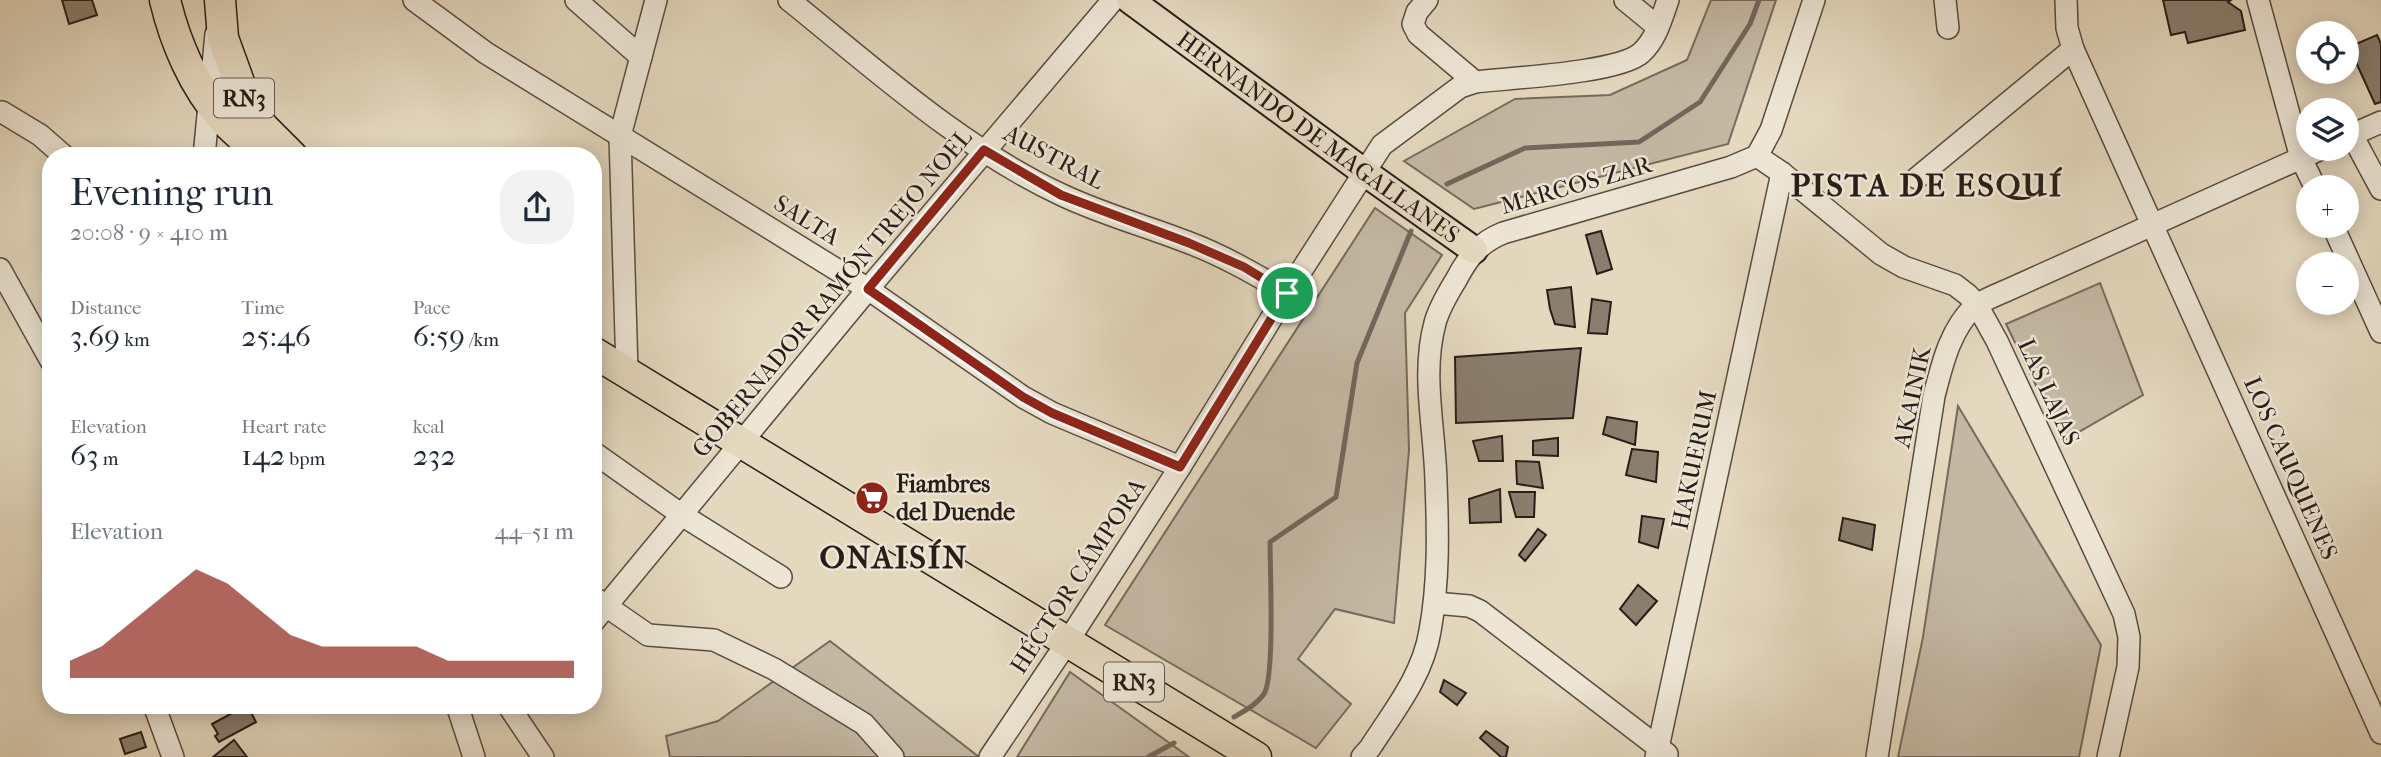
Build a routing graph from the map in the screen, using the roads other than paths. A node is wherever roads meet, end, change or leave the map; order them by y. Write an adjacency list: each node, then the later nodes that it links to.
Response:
1 (165, 0): 18 (highway, RN3)
2 (415, 0): 26 (street, SALTA)
3 (576, 0): 20 (street)
4 (656, 0): 20 (street)
5 (789, 0): 32 (street, AUSTRAL)
6 (1113, 0): 32 (street, GOBERNADOR RAMÓN TREJO NOEL)
7 (1130, 0): 36 (main road, HERNANDO DE MAGALLANES)
8 (1427, 0): 21 (street)
9 (1625, 0): 16 (street)
10 (1668, 0): 16 (street)
11 (1814, 0): 34 (street)
12 (1945, 0): 17 (street)
13 (2066, 0): 19 (street, LOS CAUQUENES)
14 (2258, 0): 27 (street)
15 (221, 14): 18 (highway); 22 (street); 31 (highway, RN3)
16 (1658, 27): 21 (street)
17 (1948, 28)
18 (174, 31): 22 (highway, RN3)
19 (2073, 49): 38 (street); 40 (street, LOS CAUQUENES)
20 (641, 57): 26 (street)
21 (1475, 82): 36 (street, HÉCTOR CÁMPORA)
22 (209, 102): 29 (street); 30 (highway, RN3)
23 (2, 112): 28 (street)
24 (2381, 122): 25 (street)
25 (2359, 132)
26 (620, 136): 44 (street, SALTA); 50 (street)
27 (2296, 140)
28 (54, 147)
29 (205, 147)
30 (254, 147)
31 (283, 147)
32 (984, 150): 44 (street, GOBERNADOR RAMÓN TREJO NOEL); 45 (street, AUSTRAL)
33 (2359, 153): 39 (street)
34 (1757, 156): 37 (street, LAS LAJAS); 42 (street, MARCOS ZAR)
35 (2296, 160): 40 (street, AKAINIK)
36 (1363, 172): 42 (main road, HERNANDO DE MAGALLANES); 45 (street, HÉCTOR CÁMPORA)
37 (1782, 173): 46 (street, LAS LAJAS); 65 (street, HAKUERUM)
38 (1917, 178)
39 (2381, 190)
40 (2152, 223): 46 (street, AKAINIK); 64 (street, LOS CAUQUENES)
41 (2338, 238): 47 (street)
42 (1474, 250): 57 (street)
43 (0, 270): 48 (street)
44 (868, 289): 51 (street, GOBERNADOR RAMÓN TREJO NOEL); 53 (street, SALTA)
45 (1287, 293): 53 (street, HÉCTOR CÁMPORA)
46 (1977, 305): 74 (street, AKAINIK); 75 (street, LAS LAJAS)
47 (2381, 332)
48 (42, 345)
49 (602, 357): 50 (highway, RN3)
50 (627, 370): 51 (highway, RN3)
51 (742, 443): 54 (street, GOBERNADOR RAMÓN TREJO NOEL); 59 (highway, RN3)
52 (602, 458): 54 (street)
53 (1180, 467): 59 (street, HÉCTOR CÁMPORA)
54 (682, 515): 55 (street); 56 (street, GOBERNADOR RAMÓN TREJO NOEL)
55 (781, 577)
56 (602, 603)
57 (1435, 603): 65 (street); 66 (street)
58 (602, 612): 70 (street)
59 (1068, 641): 63 (highway, RN3); 71 (street, HÉCTOR CÁMPORA)
60 (157, 714): 67 (street)
61 (460, 714): 68 (street)
62 (516, 714): 69 (street)
63 (1200, 724): 72 (highway, RN3); 73 (highway, RN3)
64 (2381, 733)
65 (1662, 754)
66 (1367, 755)
67 (173, 757)
68 (474, 757)
69 (543, 757)
70 (893, 757)
71 (990, 757)
72 (1230, 757)
73 (1256, 757)
74 (1877, 757)
75 (2108, 757)

